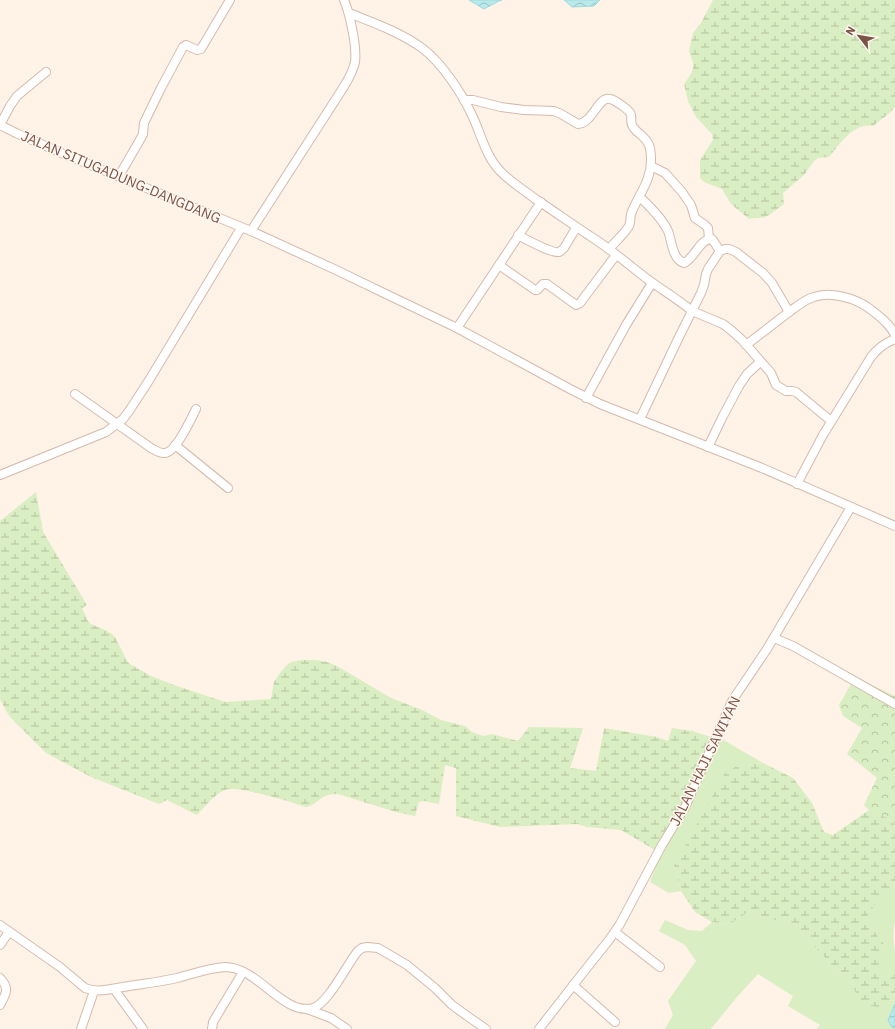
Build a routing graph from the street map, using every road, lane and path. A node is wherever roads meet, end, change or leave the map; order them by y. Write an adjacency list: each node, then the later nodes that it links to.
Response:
1 (344, 0): 3 (street)
2 (227, 1): 8 (street)
3 (349, 12): 5 (street); 13 (street)
4 (46, 72): 6 (street)
5 (464, 100): 7 (street); 10 (street)
6 (0, 125): 8 (street, JALAN SITUGADUNG-DANGDANG)
7 (651, 166): 9 (street); 15 (street)
8 (119, 176): 11 (street, JALAN SITUGADUNG-DANGDANG)
9 (640, 197): 15 (street); 16 (street)
10 (541, 202): 12 (street); 14 (street)
11 (242, 228): 13 (street, JALAN SITUGADUNG-DANGDANG); 33 (street)
12 (576, 228): 14 (street); 16 (street)
13 (251, 231): 23 (street, JALAN SITUGADUNG-DANGDANG)
14 (518, 236): 19 (street)
15 (709, 239): 17 (street)
16 (609, 249): 18 (street)
17 (720, 251): 21 (street); 22 (street)
18 (616, 255): 19 (street); 20 (street)
19 (499, 265): 23 (street)
20 (652, 283): 21 (street); 29 (street)
21 (692, 310): 26 (street); 31 (street)
22 (789, 312): 24 (street); 26 (street)
23 (457, 328): 29 (street, JALAN SITUGADUNG-DANGDANG)
24 (895, 335)
25 (895, 339): 32 (street)
26 (746, 345): 27 (street)
27 (760, 362): 32 (street); 35 (street)
28 (75, 394): 33 (street)
29 (586, 398): 31 (street, JALAN SITUGADUNG-DANGDANG)
30 (196, 409): 34 (street)
31 (640, 420): 35 (street, JALAN SITUGADUNG-DANGDANG)
32 (831, 421): 37 (street)
33 (117, 425): 34 (street); 36 (street)
34 (176, 445): 38 (street)
35 (708, 447): 37 (street, JALAN SITUGADUNG-DANGDANG)
36 (0, 475)
37 (797, 484): 39 (street, JALAN SITUGADUNG-DANGDANG)
38 (228, 488)
39 (851, 507): 40 (street, JALAN SITUGADUNG-DANGDANG); 41 (street, JALAN HAJI SAWIYAN)
40 (895, 526)
41 (774, 638): 42 (street); 45 (street, JALAN HAJI SAWIYAN)
42 (895, 704)
43 (0, 925): 44 (street)
44 (9, 932): 46 (street); 52 (street)
45 (615, 932): 47 (street); 50 (street, JALAN HAJI SAWIYAN)
46 (0, 945)
47 (660, 967)
48 (243, 972): 51 (street); 54 (street); 58 (street)
49 (0, 978): 53 (street)
50 (573, 985): 55 (street); 61 (street, JALAN HAJI SAWIYAN)
51 (114, 989): 52 (street); 57 (street)
52 (94, 991): 56 (street)
53 (0, 1005)
54 (305, 1008): 59 (street); 60 (street)
55 (615, 1022)
56 (80, 1029)
57 (143, 1029)
58 (212, 1029)
59 (347, 1029)
60 (486, 1029)
61 (539, 1029)

